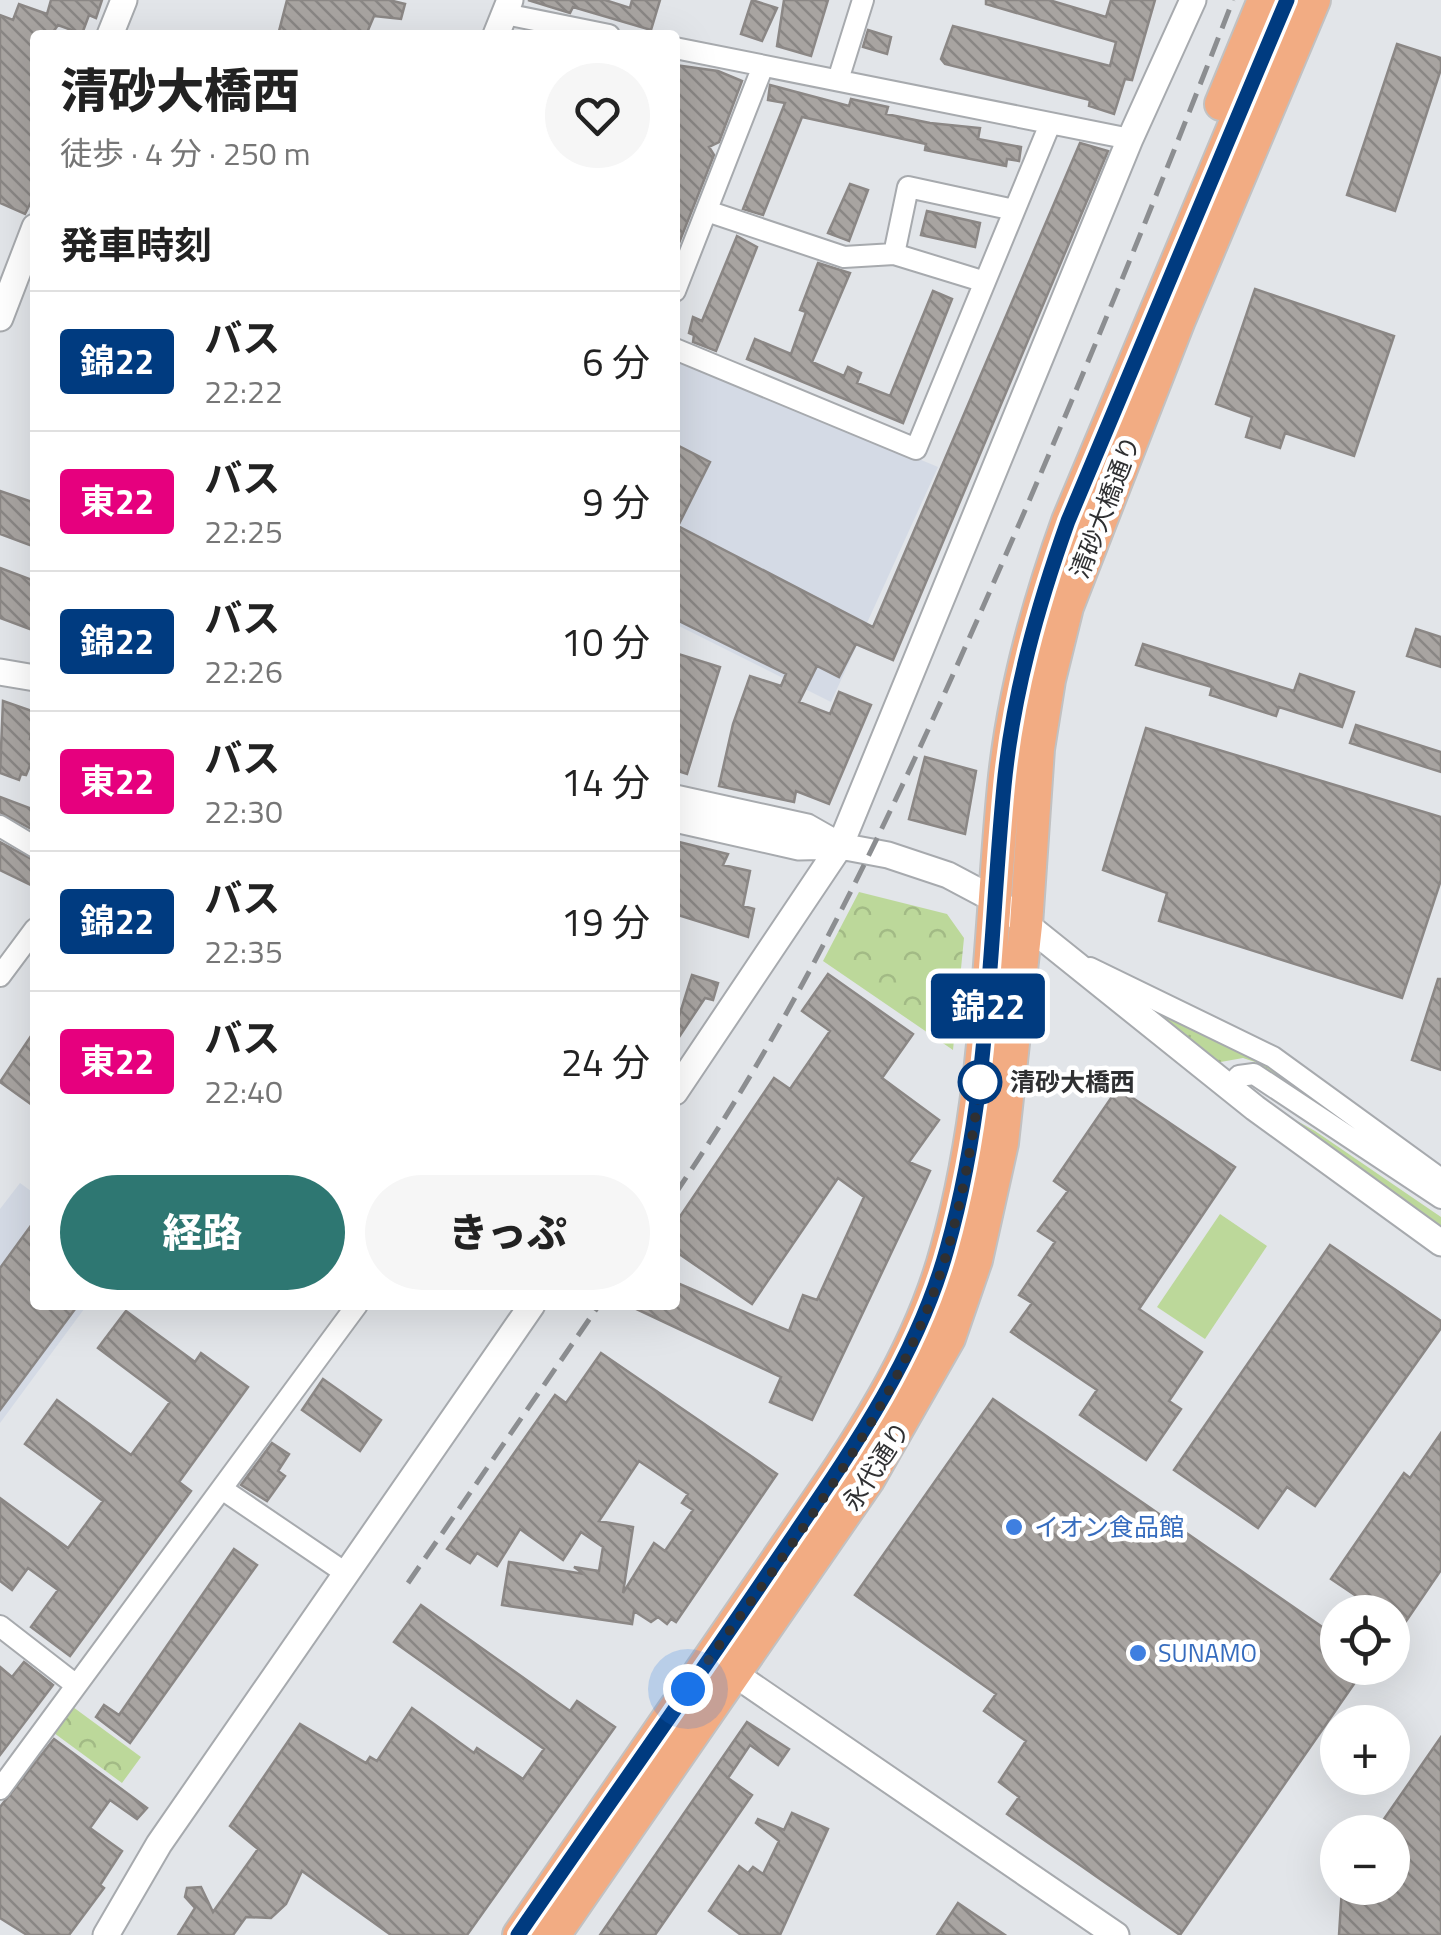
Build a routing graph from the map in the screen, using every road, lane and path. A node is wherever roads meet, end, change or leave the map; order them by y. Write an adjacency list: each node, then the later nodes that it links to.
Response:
1 (124, 0): 9 (street)
2 (863, 0): 13 (street)
3 (1193, 0): 15 (street)
4 (1264, 0): 25 (main road)
5 (1287, 0): 22 (main road, 清砂大橋通り)
6 (1314, 0): 22 (main road, 清砂大橋通り)
7 (1332, 0): 25 (main road)
8 (504, 16): 10 (street)
9 (112, 30)
10 (581, 30)
11 (680, 49): 12 (street)
12 (763, 66): 13 (street); 17 (street)
13 (838, 80): 14 (street)
14 (1050, 124): 15 (street); 16 (street)
15 (1130, 139): 32 (street)
16 (1014, 210): 19 (street); 21 (street)
17 (707, 211): 19 (street); 20 (street)
18 (30, 241): 23 (street)
19 (894, 254): 21 (street)
20 (680, 274)
21 (982, 281): 24 (street)
22 (1167, 317): 25 (main road, 清砂大橋通り)
23 (0, 318)
24 (680, 351)
25 (1084, 520): 33 (main road, 清砂大橋通り); 34 (main road, 清砂大橋通り)
26 (0, 672): 27 (street)
27 (30, 677)
28 (680, 799): 32 (street)
29 (680, 820): 32 (street)
30 (0, 826): 31 (street)
31 (30, 843)
32 (840, 846): 33 (street); 38 (street)
33 (997, 901): 34 (street); 48 (main road, 永代通り)
34 (1026, 925): 36 (street); 48 (main road, 永代通り)
35 (30, 936): 37 (street)
36 (1065, 956): 39 (street); 40 (street)
37 (0, 976)
38 (680, 1085)
39 (1228, 1087): 41 (street); 42 (street)
40 (1441, 1179)
41 (1441, 1198)
42 (1441, 1242)
43 (352, 1310): 45 (street)
44 (529, 1310): 46 (street)
45 (222, 1489): 46 (street); 49 (street)
46 (347, 1574): 51 (street)
47 (0, 1626): 49 (street)
48 (723, 1666): 52 (main road, 永代通り); 53 (main road, 永代通り); 54 (street)
49 (76, 1685): 50 (street)
50 (0, 1790)
51 (106, 1935)
52 (518, 1935)
53 (554, 1935)
54 (1116, 1935)

